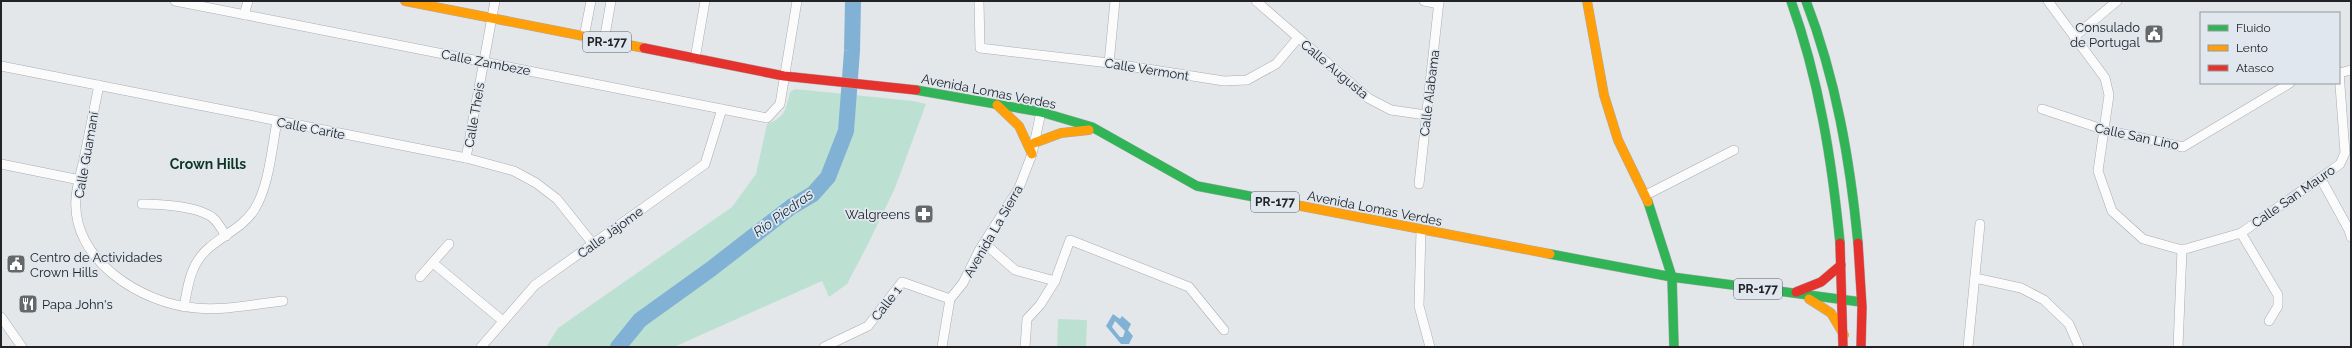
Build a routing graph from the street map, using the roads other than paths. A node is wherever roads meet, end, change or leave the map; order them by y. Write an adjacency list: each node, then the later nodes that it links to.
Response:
1 (175, 1): 19 (street, Calle Zambeze)
2 (248, 1): 19 (street)
3 (405, 1): 20 (main road, Avenida Lomas Verdes / PR-177)
4 (495, 1): 20 (street, Calle Theis)
5 (591, 1): 21 (street)
6 (611, 1): 24 (street)
7 (705, 1): 25 (street)
8 (797, 1): 31 (street)
9 (979, 1): 27 (street, Calle Vermont)
10 (1115, 1): 27 (street)
11 (1256, 1): 23 (street, Calle Augusta)
12 (1424, 1): 18 (street)
13 (1587, 1): 51 (main road)
14 (1791, 1): 63 (main road)
15 (1806, 1): 72 (main road)
16 (2048, 1): 22 (street)
17 (2117, 1): 22 (street)
18 (1439, 3): 39 (street, Calle Alabama)
19 (244, 15): 26 (street, Calle Zambeze)
20 (492, 18): 21 (main road, Avenida Lomas Verdes / PR-177); 26 (street, Calle Theis)
21 (584, 37): 24 (main road, Avenida Lomas Verdes / PR-177)
22 (2074, 37): 41 (street)
23 (1298, 38): 27 (street, Calle Vermont); 39 (street, Calle Augusta)
24 (604, 41): 25 (main road, Avenida Lomas Verdes / PR-177)
25 (695, 59): 31 (main road, Avenida Lomas Verdes / PR-177)
26 (484, 62): 36 (street, Calle Zambeze); 46 (street, Calle Theis)
27 (1109, 63)
28 (1, 66): 34 (street, Calle Carite)
29 (2351, 70): 30 (street)
30 (2340, 73)
31 (784, 76): 35 (main road, Avenida Lomas Verdes / PR-177); 36 (street, Calle Zambeze)
32 (2288, 84): 41 (street, Calle San Lino)
33 (2340, 84): 48 (street, Calle San Mauro)
34 (99, 85): 40 (street, Calle Carite); 49 (street, Calle Guamaní)
35 (993, 103): 38 (main road, Avenida Lomas Verdes / PR-177); 45 (main road)
36 (722, 109): 60 (street, Calle Jájome)
37 (2042, 109): 41 (street, Calle San Lino)
38 (1041, 112): 42 (main road, Avenida Lomas Verdes / PR-177); 43 (street, Avenida La Sierra)
39 (1426, 115): 50 (street, Calle Alabama)
40 (277, 121): 46 (street, Calle Carite); 56 (street)
41 (2105, 130): 61 (street)
42 (1098, 131): 43 (main road); 54 (main road, Avenida Lomas Verdes / PR-177)
43 (1034, 143): 45 (street, Avenida La Sierra)
44 (1734, 150): 51 (street)
45 (1032, 154): 58 (street, Avenida La Sierra)
46 (466, 158): 60 (street, Calle Carite)
47 (1, 164): 49 (street)
48 (2321, 179): 55 (street, Calle San Mauro); 57 (street)
49 (80, 180): 73 (street, Calle Guamaní)
50 (1419, 184)
51 (1646, 195): 65 (main road)
52 (142, 204): 56 (street)
53 (1980, 224): 66 (street)
54 (1421, 230): 65 (main road, Avenida Lomas Verdes / PR-177); 84 (street)
55 (2241, 233): 61 (street, Calle San Mauro); 76 (street)
56 (226, 236): 73 (street)
57 (2351, 237)
58 (984, 243): 67 (street); 69 (street, Avenida La Sierra)
59 (449, 244): 62 (street)
60 (593, 244): 75 (street, Calle Jájome)
61 (2182, 250): 90 (street)
62 (433, 263): 64 (street); 75 (street)
63 (1841, 265): 68 (main road); 70 (main road)
64 (420, 277)
65 (1672, 277): 68 (main road, Avenida Lomas Verdes / PR-177); 85 (main road)
66 (1975, 278): 88 (street); 89 (street)
67 (1055, 280): 77 (street); 83 (street)
68 (1796, 294): 70 (main road, Avenida Lomas Verdes / PR-177); 78 (main road)
69 (950, 299): 81 (street, Calle 1); 82 (street, Avenida La Sierra)
70 (1844, 300): 72 (main road, Avenida Lomas Verdes / PR-177); 78 (main road)
71 (283, 301): 73 (street, Calle Guamaní)
72 (1860, 302): 87 (main road)
73 (184, 307)
74 (1, 317): 79 (street)
75 (503, 321): 80 (street, Calle Jájome)
76 (2269, 321)
77 (1224, 330)
78 (1844, 335): 86 (main road)
79 (22, 347)
80 (481, 347)
81 (824, 347)
82 (942, 347)
83 (1024, 347)
84 (1430, 347)
85 (1674, 347)
86 (1843, 347)
87 (1862, 347)
88 (1968, 347)
89 (2079, 347)
90 (2178, 347)

